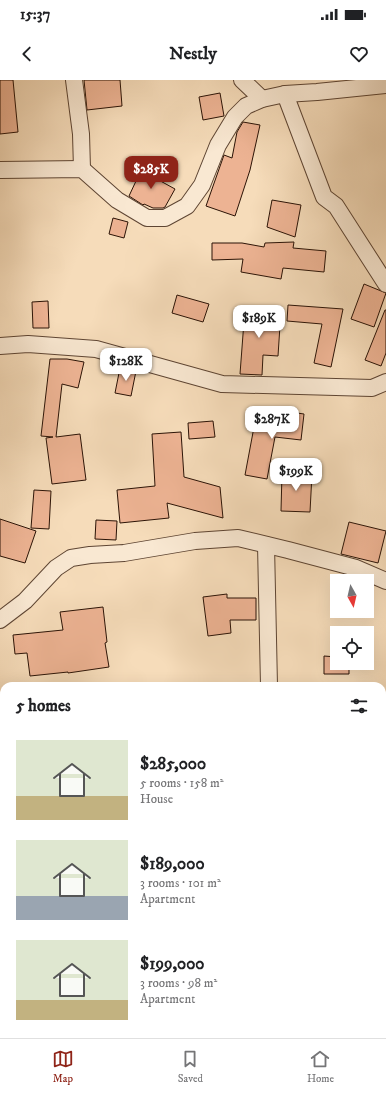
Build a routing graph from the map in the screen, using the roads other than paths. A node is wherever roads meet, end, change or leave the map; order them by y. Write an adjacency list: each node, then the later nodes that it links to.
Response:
1 (74, 80): 6 (street)
2 (242, 80): 5 (street)
3 (386, 85): 4 (street)
4 (285, 94): 5 (street); 8 (street)
5 (262, 99): 6 (street)
6 (82, 169): 7 (street)
7 (0, 170)
8 (386, 284)
9 (0, 346): 10 (street)
10 (386, 382)
11 (266, 544): 12 (street); 13 (street); 14 (street)
12 (386, 581)
13 (0, 620)
14 (268, 682)

